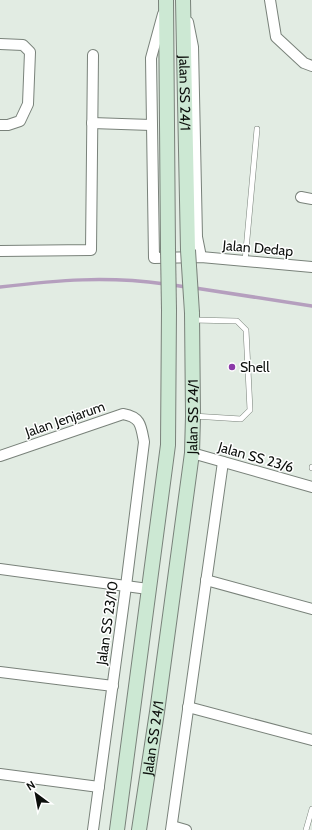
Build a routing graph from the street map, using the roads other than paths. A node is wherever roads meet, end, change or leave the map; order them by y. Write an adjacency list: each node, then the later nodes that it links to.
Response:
1 (166, 0): 9 (street); 27 (main road, Jalan SS 24/1, bridge)
2 (270, 0): 6 (street)
3 (183, 1): 14 (street); 17 (main road, Jalan SS 24/1, bridge)
4 (0, 44): 8 (street)
5 (93, 55): 7 (street)
6 (312, 66)
7 (92, 124): 9 (street); 13 (street)
8 (0, 125)
9 (151, 125): 14 (street, Jalan Dedap)
10 (257, 129): 15 (lane)
11 (301, 197): 12 (street)
12 (312, 199)
13 (0, 251)
14 (200, 257): 15 (street, Jalan Dedap)
15 (245, 261): 16 (street, Jalan Dedap)
16 (312, 267)
17 (192, 316): 18 (main road, Jalan SS 24/1); 18 (lane)
18 (194, 416): 20 (main road, Jalan SS 24/1)
19 (138, 420): 21 (street, Jalan Jenjarum); 26 (street, Jalan SS 23/10)
20 (192, 453): 22 (street, Jalan SS 23/6); 39 (main road, Jalan SS 24/1)
21 (0, 456)
22 (223, 462): 23 (street, Jalan SS 23/6); 25 (street)
23 (312, 487)
24 (0, 568): 26 (street)
25 (206, 580): 28 (street); 31 (street)
26 (126, 586): 27 (street); 30 (street, Jalan SS 23/10)
27 (148, 589): 38 (main road, Jalan SS 24/1)
28 (312, 609)
29 (0, 672): 30 (street)
30 (112, 686): 34 (street, Jalan SS 23/10)
31 (188, 707): 32 (street); 36 (street)
32 (312, 740)
33 (0, 774): 34 (street)
34 (99, 786): 37 (street, Jalan SS 23/10)
35 (312, 809): 41 (lane)
36 (171, 828): 40 (street)
37 (93, 830)
38 (117, 830)
39 (139, 830)
40 (186, 830)
41 (306, 830)

